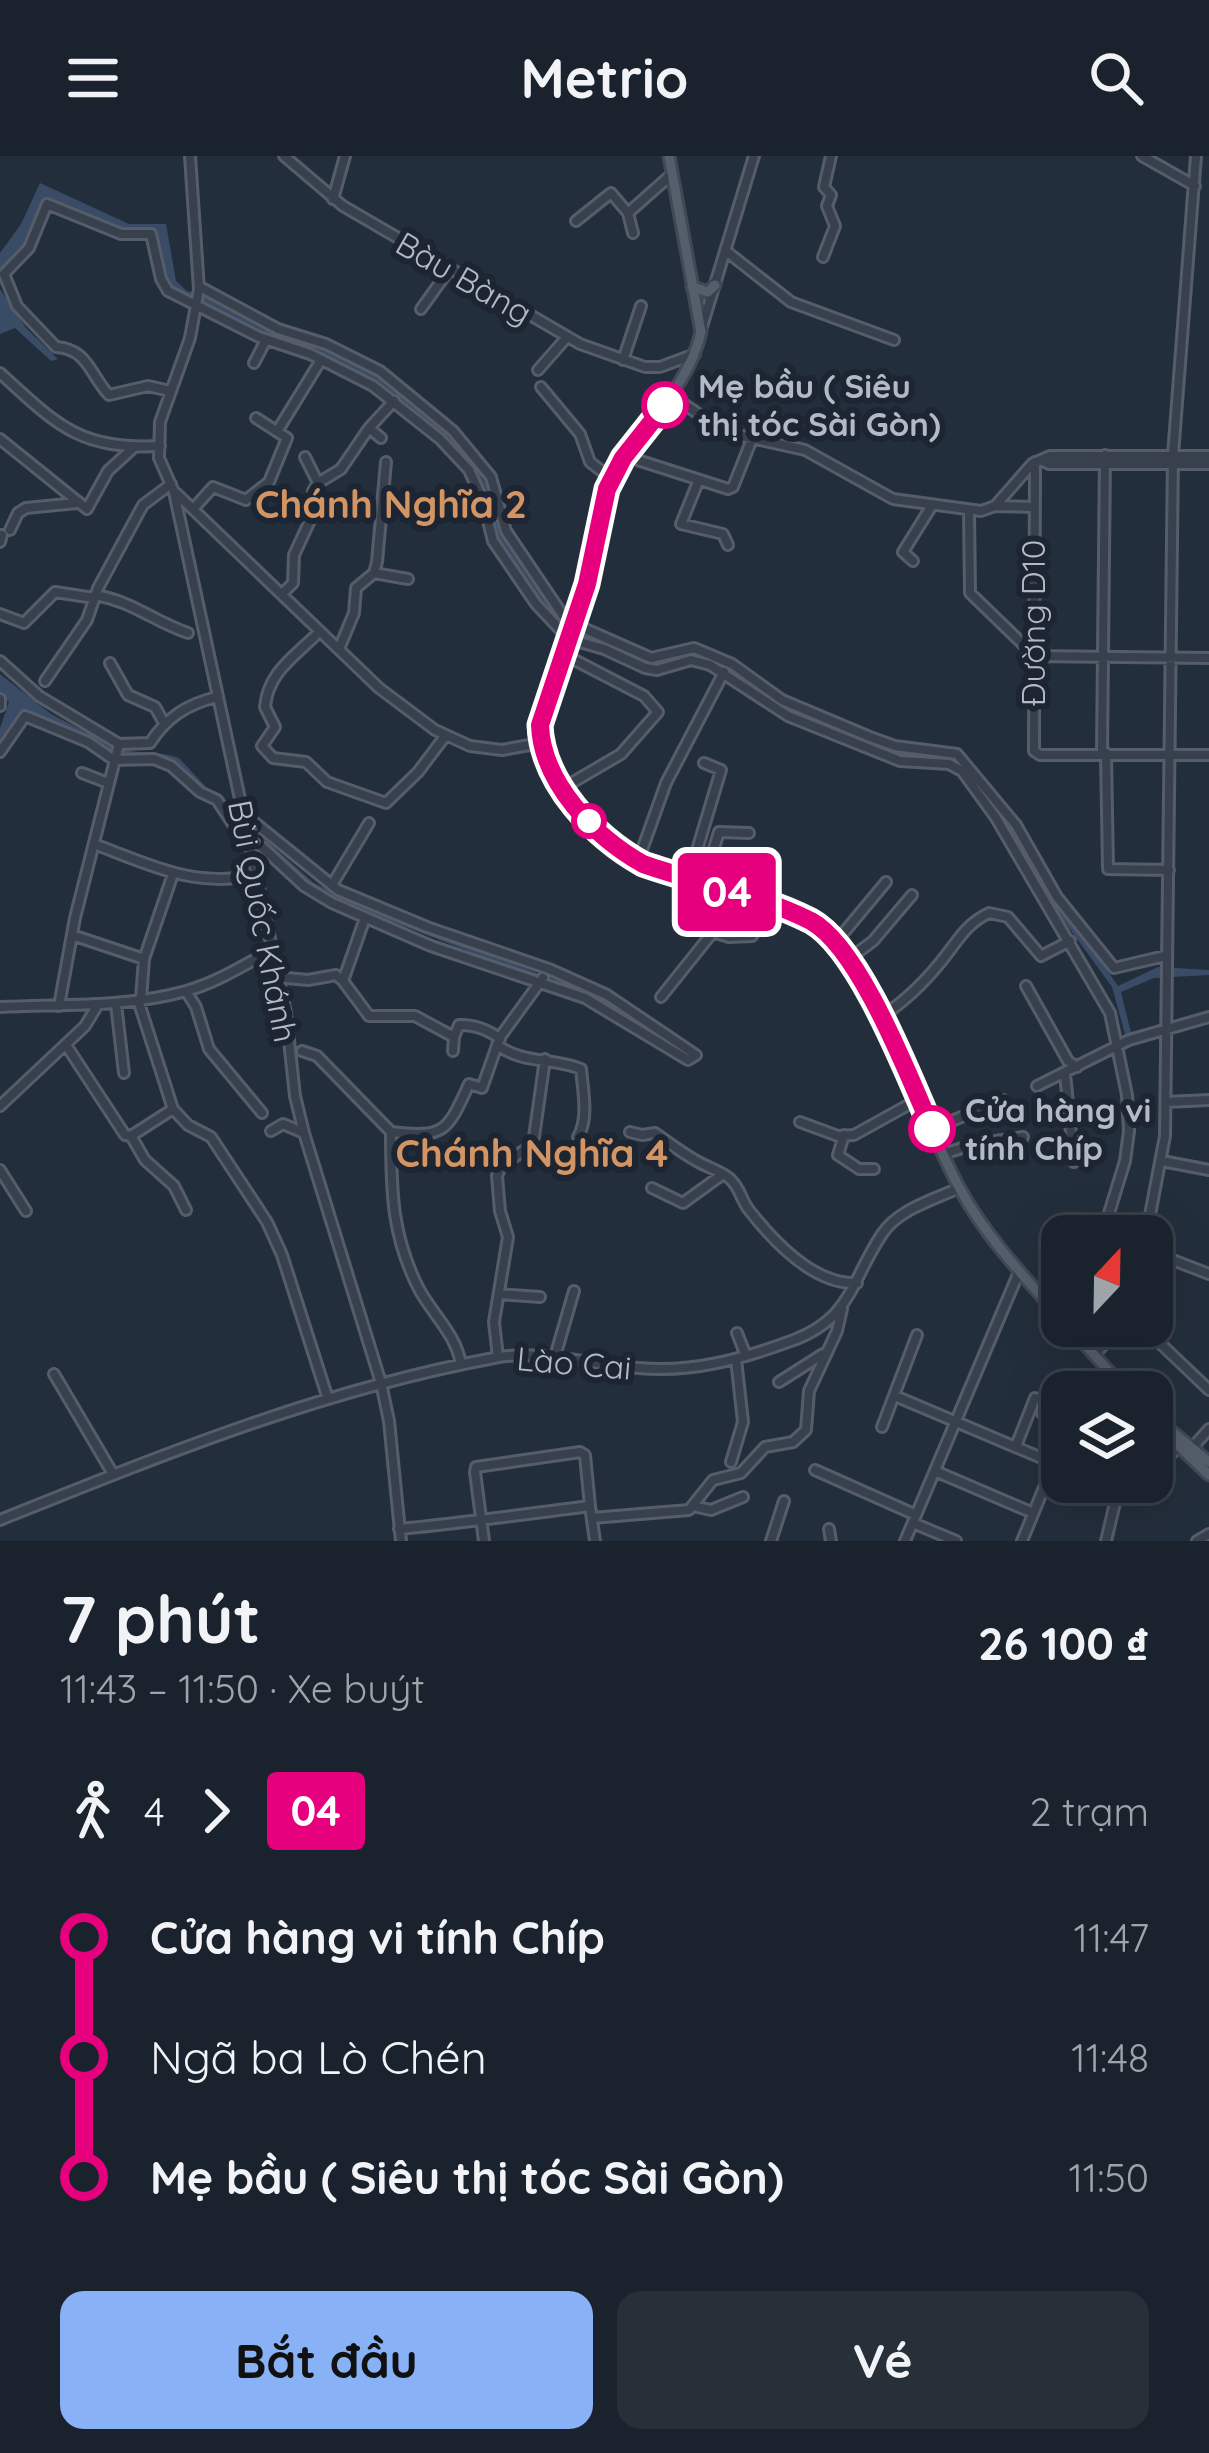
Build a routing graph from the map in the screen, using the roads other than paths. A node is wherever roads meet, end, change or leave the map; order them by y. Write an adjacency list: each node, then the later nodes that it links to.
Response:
1 (190, 156): 20 (street)
2 (284, 156): 11 (street, Bàu Bàng)
3 (345, 156): 11 (street)
4 (669, 156): 9 (main road)
5 (754, 156): 15 (street)
6 (831, 156): 16 (street)
7 (1142, 156): 10 (street)
8 (1196, 156): 10 (street)
9 (672, 174): 12 (street); 19 (main road)
10 (1195, 186): 51 (street)
11 (333, 199): 17 (street, Bàu Bàng)
12 (628, 213): 13 (street); 14 (street)
13 (576, 221)
14 (633, 232)
15 (726, 251): 18 (street); 27 (street)
16 (823, 257)
17 (449, 270): 23 (street); 25 (street, Bàu Bàng)
18 (715, 285): 19 (main road); 24 (street)
19 (692, 287): 24 (main road)
20 (200, 288): 21 (street, Bùi Quốc Khánh); 59 (street)
21 (196, 304): 26 (street); 37 (street, Bùi Quốc Khánh); 37 (street)
22 (640, 306): 30 (street)
23 (421, 309)
24 (701, 332): 28 (main road)
25 (567, 337): 30 (street, Bàu Bàng); 33 (street)
26 (266, 340): 29 (street); 31 (street)
27 (894, 340)
28 (696, 354): 32 (street); 35 (main road)
29 (321, 359): 39 (street); 42 (street)
30 (622, 360): 32 (street, Bàu Bàng)
31 (254, 363)
32 (661, 367): 35 (street)
33 (538, 370)
34 (0, 373): 47 (street)
35 (680, 384): 38 (main road)
36 (541, 387): 55 (street)
37 (170, 391): 46 (street, Bùi Quốc Khánh)
38 (672, 396): 44 (street); 48 (main road)
39 (394, 401): 41 (street); 61 (street)
40 (256, 418): 42 (street)
41 (369, 428): 43 (street); 57 (street)
42 (278, 430): 65 (street)
43 (381, 438)
44 (752, 438): 56 (street); 62 (street)
45 (0, 439): 60 (street)
46 (160, 446): 47 (street); 58 (street, Bùi Quốc Khánh)
47 (134, 447): 60 (street)
48 (625, 456): 55 (main road); 56 (street)
49 (305, 457): 57 (street)
50 (1105, 459): 51 (street); 53 (street); 83 (street)
51 (1173, 459): 52 (street); 84 (street)
52 (1209, 460)
53 (1038, 461): 63 (street); 64 (street, Đường D10)
54 (386, 462): 70 (street)
55 (612, 479): 75 (main road)
56 (698, 482): 68 (street)
57 (318, 483): 72 (street)
58 (173, 488): 65 (street); 73 (street); 91 (street, Bùi Quốc Khánh)
59 (498, 501): 61 (street); 75 (street)
60 (79, 502): 67 (street)
61 (484, 506): 78 (street)
62 (932, 506): 66 (street); 69 (street)
63 (995, 506): 64 (street); 66 (street)
64 (1034, 507): 82 (street, Đường D10)
65 (194, 508): 72 (street)
66 (969, 510): 82 (street)
67 (4, 536)
68 (728, 545)
69 (913, 561)
70 (374, 573): 71 (street); 79 (street)
71 (408, 579)
72 (282, 594): 76 (street)
73 (94, 597): 74 (street); 77 (street); 90 (street)
74 (0, 614)
75 (574, 624): 78 (main road); 80 (street)
76 (320, 632): 79 (street); 93 (street)
77 (188, 633)
78 (569, 638): 81 (main road); 86 (street)
79 (339, 649): 93 (street)
80 (696, 649): 86 (street); 96 (street)
81 (563, 654): 94 (main road); 106 (street)
82 (1032, 654): 83 (street); 98 (street, Đường D10)
83 (1103, 657): 84 (street); 98 (street)
84 (1170, 657): 85 (street); 99 (street)
85 (1209, 658)
86 (691, 660): 89 (street)
87 (0, 661): 95 (street)
88 (110, 663): 92 (street)
89 (724, 673): 102 (street); 113 (street)
90 (45, 681)
91 (218, 697): 92 (street); 108 (street, Bùi Quốc Khánh)
92 (164, 723): 95 (street)
93 (447, 735): 94 (street)
94 (541, 743): 106 (main road)
95 (118, 745): 101 (street)
96 (916, 748): 102 (street); 107 (street)
97 (0, 752): 101 (street)
98 (1104, 753): 99 (street, Đường D10); 114 (street)
99 (1171, 754): 100 (street, Đường D10); 114 (street)
100 (1209, 755)
101 (114, 759): 105 (street); 111 (street)
102 (916, 762): 107 (street)
103 (704, 763): 117 (street)
104 (82, 773): 105 (street)
105 (109, 783): 112 (street)
106 (563, 788): 113 (main road)
107 (997, 811): 124 (street); 126 (street)
108 (243, 815): 111 (street, Bùi Quốc Khánh); 120 (street)
109 (369, 823): 120 (street)
110 (749, 833): 119 (street)
111 (248, 839): 116 (street, Bùi Quốc Khánh); 123 (street)
112 (94, 844): 115 (street); 125 (street)
113 (638, 862): 117 (main road)
114 (1169, 870): 131 (street)
115 (173, 874): 116 (street); 129 (street)
116 (255, 876): 128 (street, Bùi Quốc Khánh)
117 (688, 880): 119 (main road)
118 (886, 882): 127 (street)
119 (703, 884): 122 (main road)
120 (332, 885): 135 (street)
121 (912, 895): 130 (street)
122 (771, 906): 127 (main road); 138 (street)
123 (365, 918): 134 (street); 135 (street)
124 (1082, 930): 126 (street); 131 (street)
125 (72, 935): 129 (street); 142 (street)
126 (1070, 939): 145 (street); 150 (street)
127 (836, 943): 130 (main road)
128 (270, 950): 133 (street, Bùi Quốc Khánh); 137 (street)
129 (144, 959): 139 (street)
130 (849, 959): 145 (main road)
131 (1165, 960): 146 (street)
132 (548, 971): 135 (street)
133 (276, 976): 134 (street); 170 (street, Bùi Quốc Khánh)
134 (343, 981): 147 (street)
135 (541, 981): 148 (street)
136 (1026, 986): 154 (street)
137 (186, 991): 139 (street); 164 (street)
138 (661, 997)
139 (139, 999): 140 (street); 163 (street)
140 (116, 1004): 141 (street); 155 (street)
141 (98, 1005): 142 (street); 149 (street)
142 (59, 1006): 143 (street)
143 (0, 1007)
144 (1209, 1017): 146 (street)
145 (880, 1018): 158 (main road)
146 (1164, 1027): 150 (street); 161 (street)
147 (454, 1037): 148 (street); 152 (street)
148 (498, 1042): 153 (street); 168 (street)
149 (66, 1045): 162 (street); 171 (street)
150 (1118, 1047): 154 (street); 186 (street)
151 (302, 1051): 168 (street)
152 (453, 1051)
153 (544, 1060): 173 (street); 193 (street)
154 (1078, 1068): 156 (street)
155 (124, 1073)
156 (1066, 1074): 157 (street); 177 (street)
157 (1036, 1086)
158 (919, 1099): 166 (main road); 172 (street)
159 (1004, 1100): 166 (street)
160 (1209, 1100): 161 (street)
161 (1166, 1102): 176 (street)
162 (0, 1106)
163 (173, 1108): 171 (street); 215 (street)
164 (262, 1113)
165 (800, 1122): 172 (street)
166 (932, 1129): 175 (main road)
167 (271, 1132): 170 (street)
168 (391, 1132): 207 (street)
169 (630, 1132): 181 (street)
170 (304, 1133): 211 (street, Bùi Quốc Khánh)
171 (131, 1136): 185 (street)
172 (844, 1136): 178 (street)
173 (578, 1137)
174 (1023, 1137): 175 (street)
175 (943, 1154): 183 (main road)
176 (1162, 1161): 180 (street); 187 (street)
177 (1074, 1162)
178 (874, 1168)
179 (0, 1170): 184 (street)
180 (1209, 1170)
181 (723, 1174): 182 (street); 191 (street)
182 (652, 1188)
183 (959, 1188): 189 (main road); 191 (street, Lào Cai)
184 (26, 1210)
185 (186, 1210)
186 (1109, 1215)
187 (1150, 1215)
188 (1173, 1260): 190 (street)
189 (1019, 1272): 194 (main road); 216 (street)
190 (1209, 1274)
191 (858, 1283): 196 (street, Lào Cai)
192 (574, 1291): 206 (street)
193 (499, 1294): 195 (street); 204 (street)
194 (1041, 1296)
195 (540, 1297)
196 (843, 1308): 202 (street); 205 (street, Lào Cai)
197 (737, 1333): 205 (street)
198 (917, 1335): 213 (street)
199 (1087, 1347): 203 (main road)
200 (1102, 1347): 203 (street)
201 (1164, 1347): 212 (street)
202 (824, 1353): 210 (street); 235 (street)
203 (1094, 1355): 208 (main road)
204 (497, 1357): 206 (street, Lào Cai); 207 (street, Lào Cai)
205 (741, 1358): 206 (street, Lào Cai); 225 (street)
206 (554, 1360)
207 (461, 1364): 211 (street, Lào Cai)
208 (1108, 1371)
209 (54, 1374): 229 (street)
210 (779, 1382)
211 (381, 1383): 215 (street, Lào Cai); 241 (street, Bùi Quốc Khánh)
212 (1209, 1390)
213 (895, 1396): 216 (street); 217 (street)
214 (1035, 1398): 221 (street)
215 (328, 1399): 229 (street, Lào Cai)
216 (957, 1420): 221 (street); 228 (street)
217 (882, 1427)
218 (1209, 1429): 223 (street)
219 (1173, 1433): 223 (main road)
220 (1173, 1442): 222 (main road)
221 (1016, 1446): 236 (street)
222 (1178, 1448): 224 (street); 230 (main road)
223 (1193, 1448): 226 (main road)
224 (1173, 1452)
225 (731, 1462)
226 (1209, 1462)
227 (815, 1470): 238 (street)
228 (935, 1471): 236 (street); 238 (street)
229 (113, 1474): 239 (street, Lào Cai)
230 (1209, 1475)
231 (743, 1497): 235 (street)
232 (784, 1501): 247 (street)
233 (1115, 1503): 252 (street)
234 (590, 1506): 237 (street); 240 (street); 240 (street)
235 (693, 1506): 237 (street)
236 (1033, 1514): 251 (street)
237 (592, 1518): 246 (street)
238 (915, 1519): 249 (street); 250 (street)
239 (0, 1520)
240 (482, 1520): 241 (street); 245 (street)
241 (399, 1528): 244 (street, Bùi Quốc Khánh)
242 (829, 1529): 248 (street)
243 (1209, 1534): 253 (street)
244 (401, 1541)
245 (484, 1541)
246 (596, 1541)
247 (771, 1541)
248 (830, 1541)
249 (905, 1541)
250 (956, 1541)
251 (1022, 1541)
252 (1106, 1541)
253 (1197, 1541)

